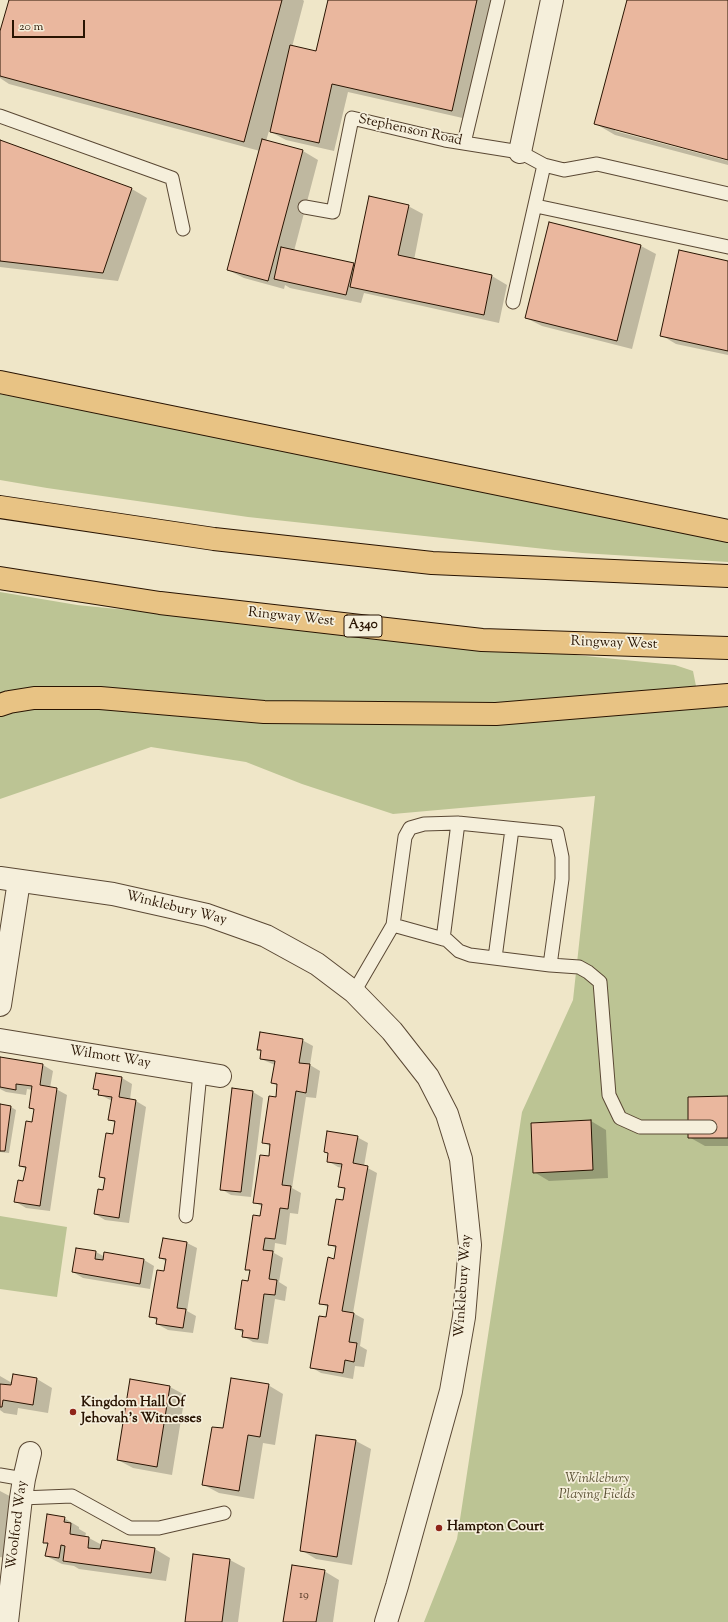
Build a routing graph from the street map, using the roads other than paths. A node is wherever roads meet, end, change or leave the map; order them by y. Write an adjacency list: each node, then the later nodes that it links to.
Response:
1 (498, 0): 4 (lane)
2 (552, 0): 5 (street)
3 (0, 116): 10 (lane)
4 (464, 143): 5 (lane, Stephenson Road); 9 (lane, Stephenson Road)
5 (520, 152): 6 (lane, Stephenson Road)
6 (544, 165): 7 (lane, Stephenson Road); 8 (lane)
7 (728, 194)
8 (536, 206): 11 (lane); 12 (lane)
9 (305, 207)
10 (182, 229)
11 (728, 247)
12 (513, 302)
13 (0, 382): 15 (main road)
14 (0, 507): 16 (main road)
15 (728, 530)
16 (728, 576)
17 (0, 578): 18 (main road, Ringway West / A340)
18 (728, 648)
19 (728, 695): 20 (main road)
20 (0, 705)
21 (458, 823): 22 (lane); 24 (lane); 25 (lane)
22 (512, 828): 26 (lane); 27 (lane)
23 (10, 879): 28 (street, Winklebury Way); 29 (street)
24 (393, 925): 25 (lane); 28 (lane)
25 (443, 939): 26 (lane)
26 (495, 958): 27 (lane)
27 (550, 965): 32 (lane)
28 (354, 992): 39 (street, Winklebury Way)
29 (0, 1005)
30 (0, 1040): 31 (street, Wilmott Way)
31 (210, 1075): 33 (lane)
32 (710, 1127)
33 (186, 1216)
34 (30, 1453): 36 (street, Woolford Way)
35 (0, 1475): 36 (lane)
36 (22, 1488): 37 (lane); 38 (street, Woolford Way)
37 (224, 1513)
38 (7, 1622)
39 (386, 1622)

